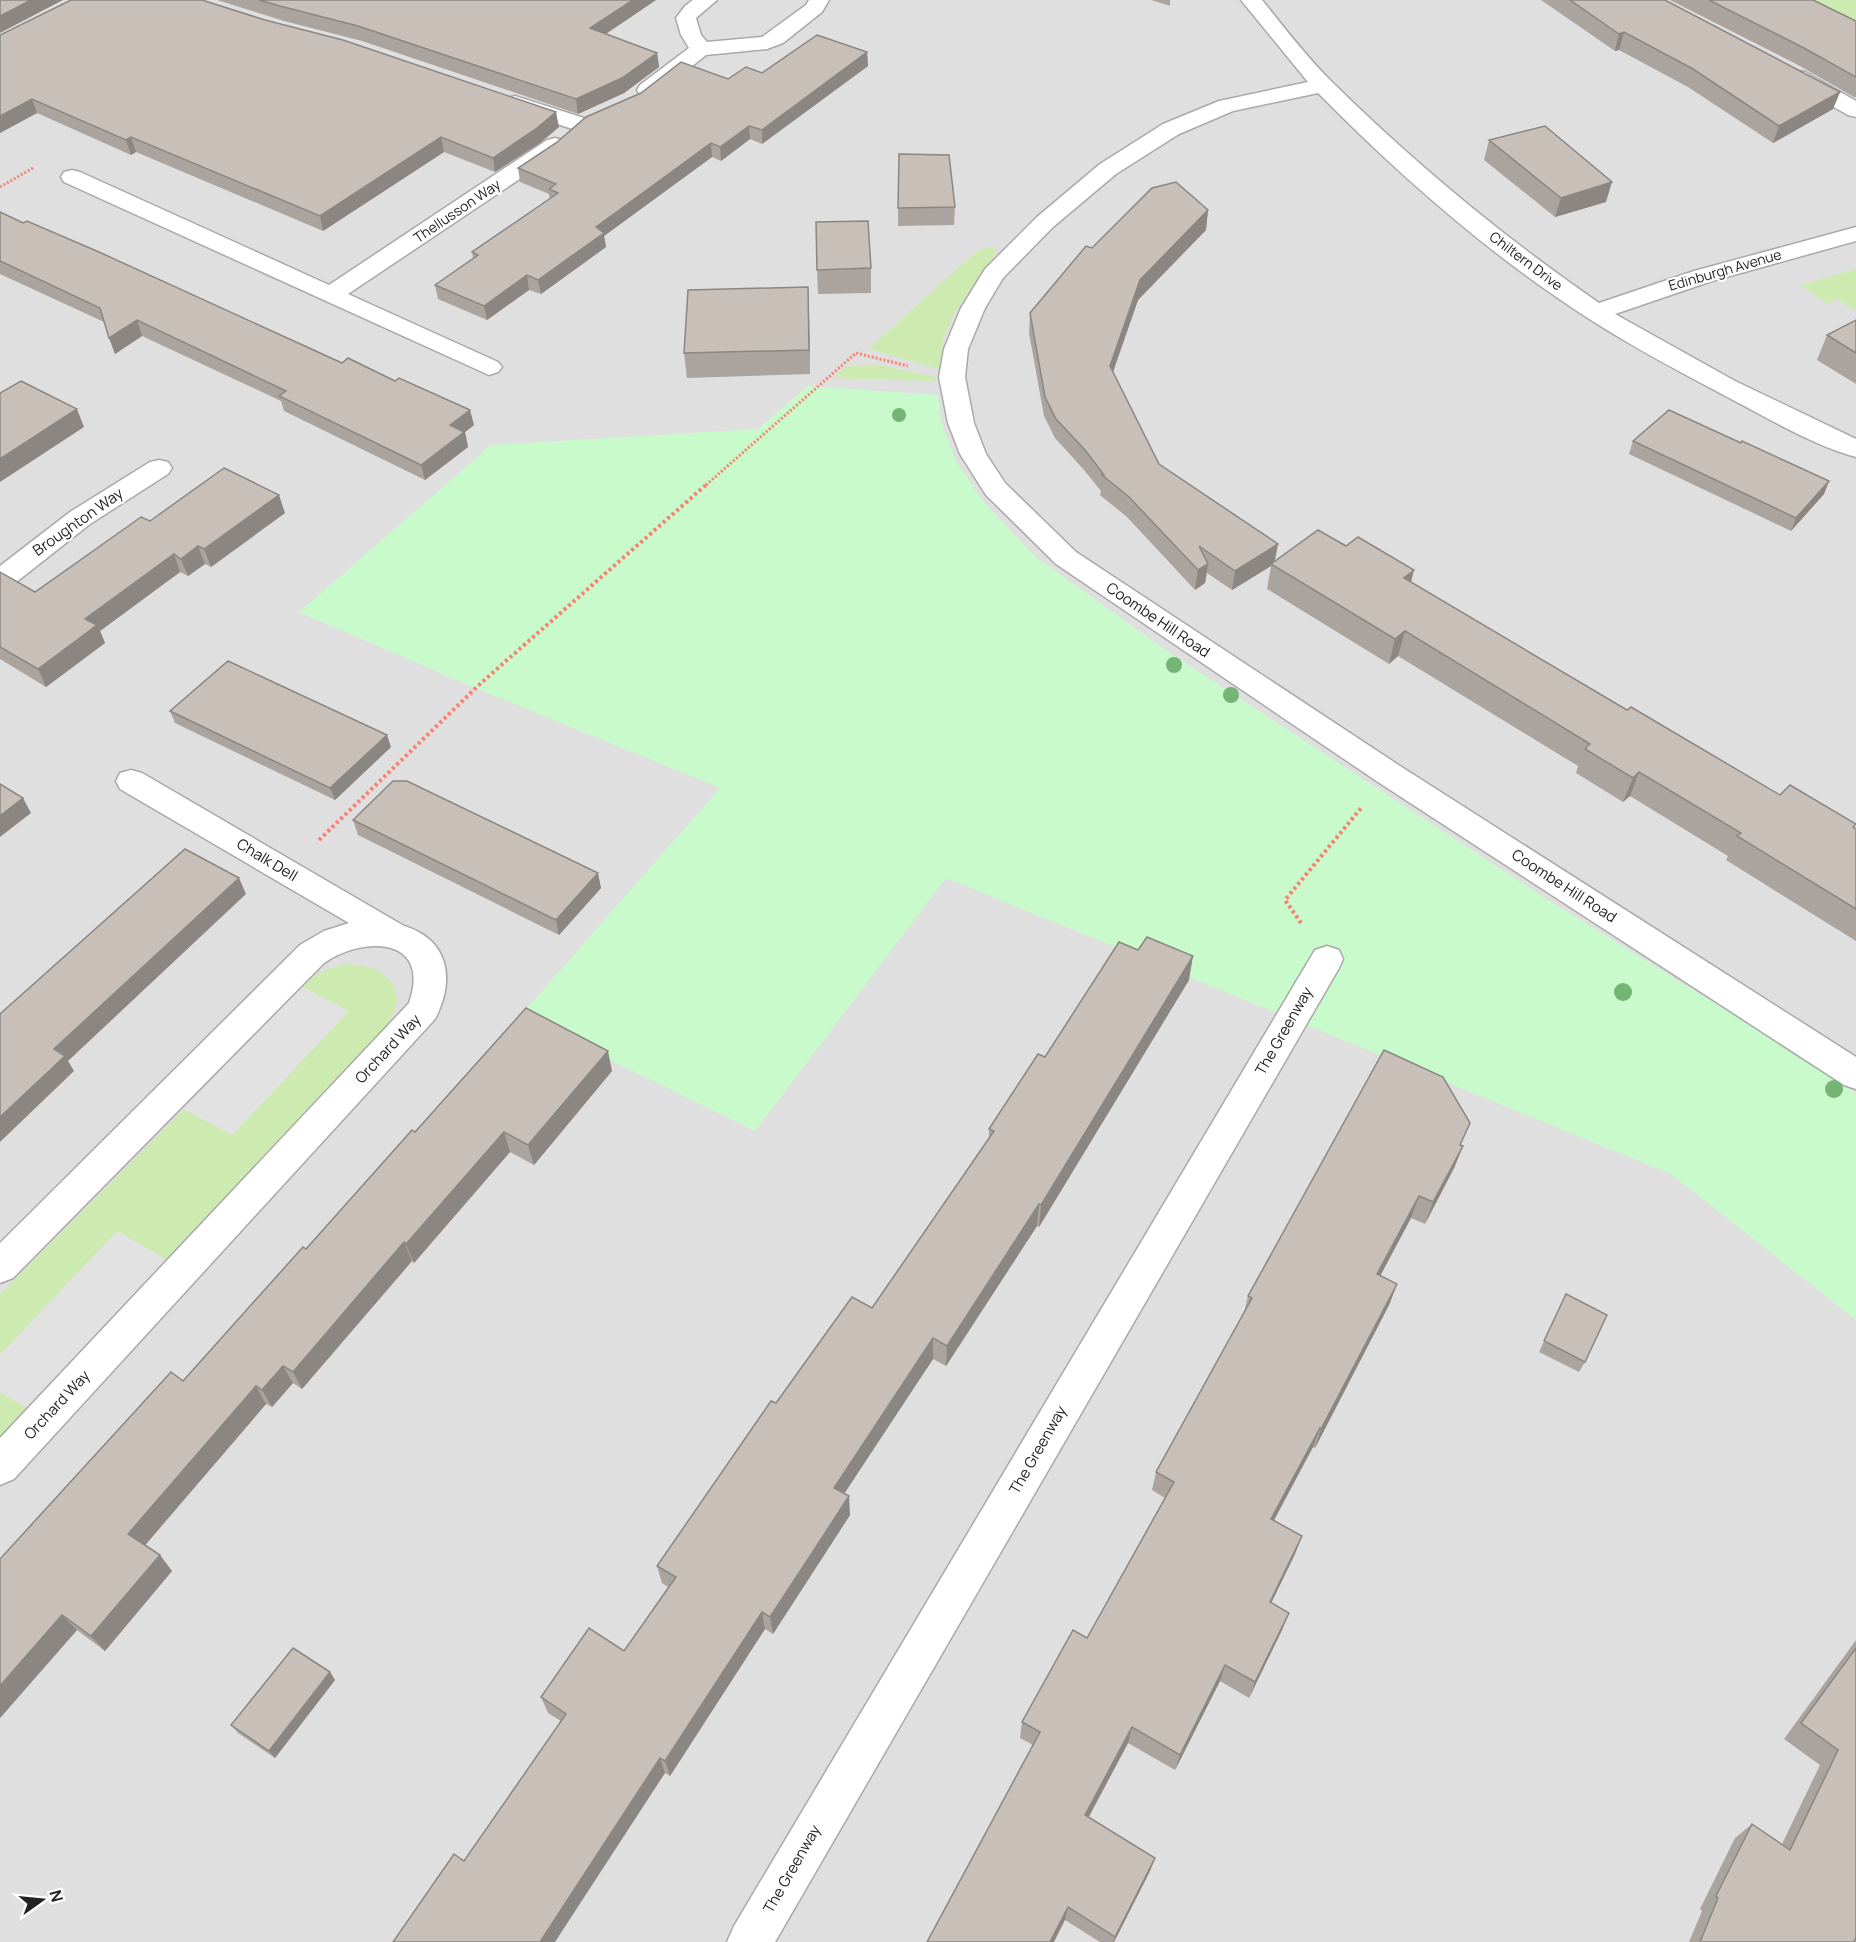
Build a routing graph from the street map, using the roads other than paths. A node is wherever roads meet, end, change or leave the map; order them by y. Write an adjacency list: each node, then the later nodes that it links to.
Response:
1 (707, 0): 4 (street)
2 (819, 0): 4 (street)
3 (1251, 0): 6 (street, Chiltern Drive)
4 (700, 49): 8 (street)
5 (1779, 67): 9 (street)
6 (1324, 85): 15 (street, Chiltern Drive); 23 (street, Coombe Hill Road)
7 (493, 95): 11 (street)
8 (633, 100)
9 (1856, 110)
10 (600, 114): 11 (street, Thellusson Way)
11 (579, 124): 14 (street, Thellusson Way)
12 (72, 177): 14 (street)
13 (1856, 234): 15 (street, Edinburgh Avenue)
14 (332, 294): 16 (street)
15 (1596, 313): 17 (street, Chiltern Drive)
16 (489, 367)
17 (1856, 449)
18 (159, 468): 19 (street, Broughton Way)
19 (0, 580)
20 (131, 781): 21 (street, Chalk Dell)
21 (402, 938): 24 (street); 25 (street, Orchard Way)
22 (1327, 959): 26 (street, The Greenway)
23 (1856, 1075)
24 (0, 1267)
25 (0, 1466)
26 (750, 1942)

